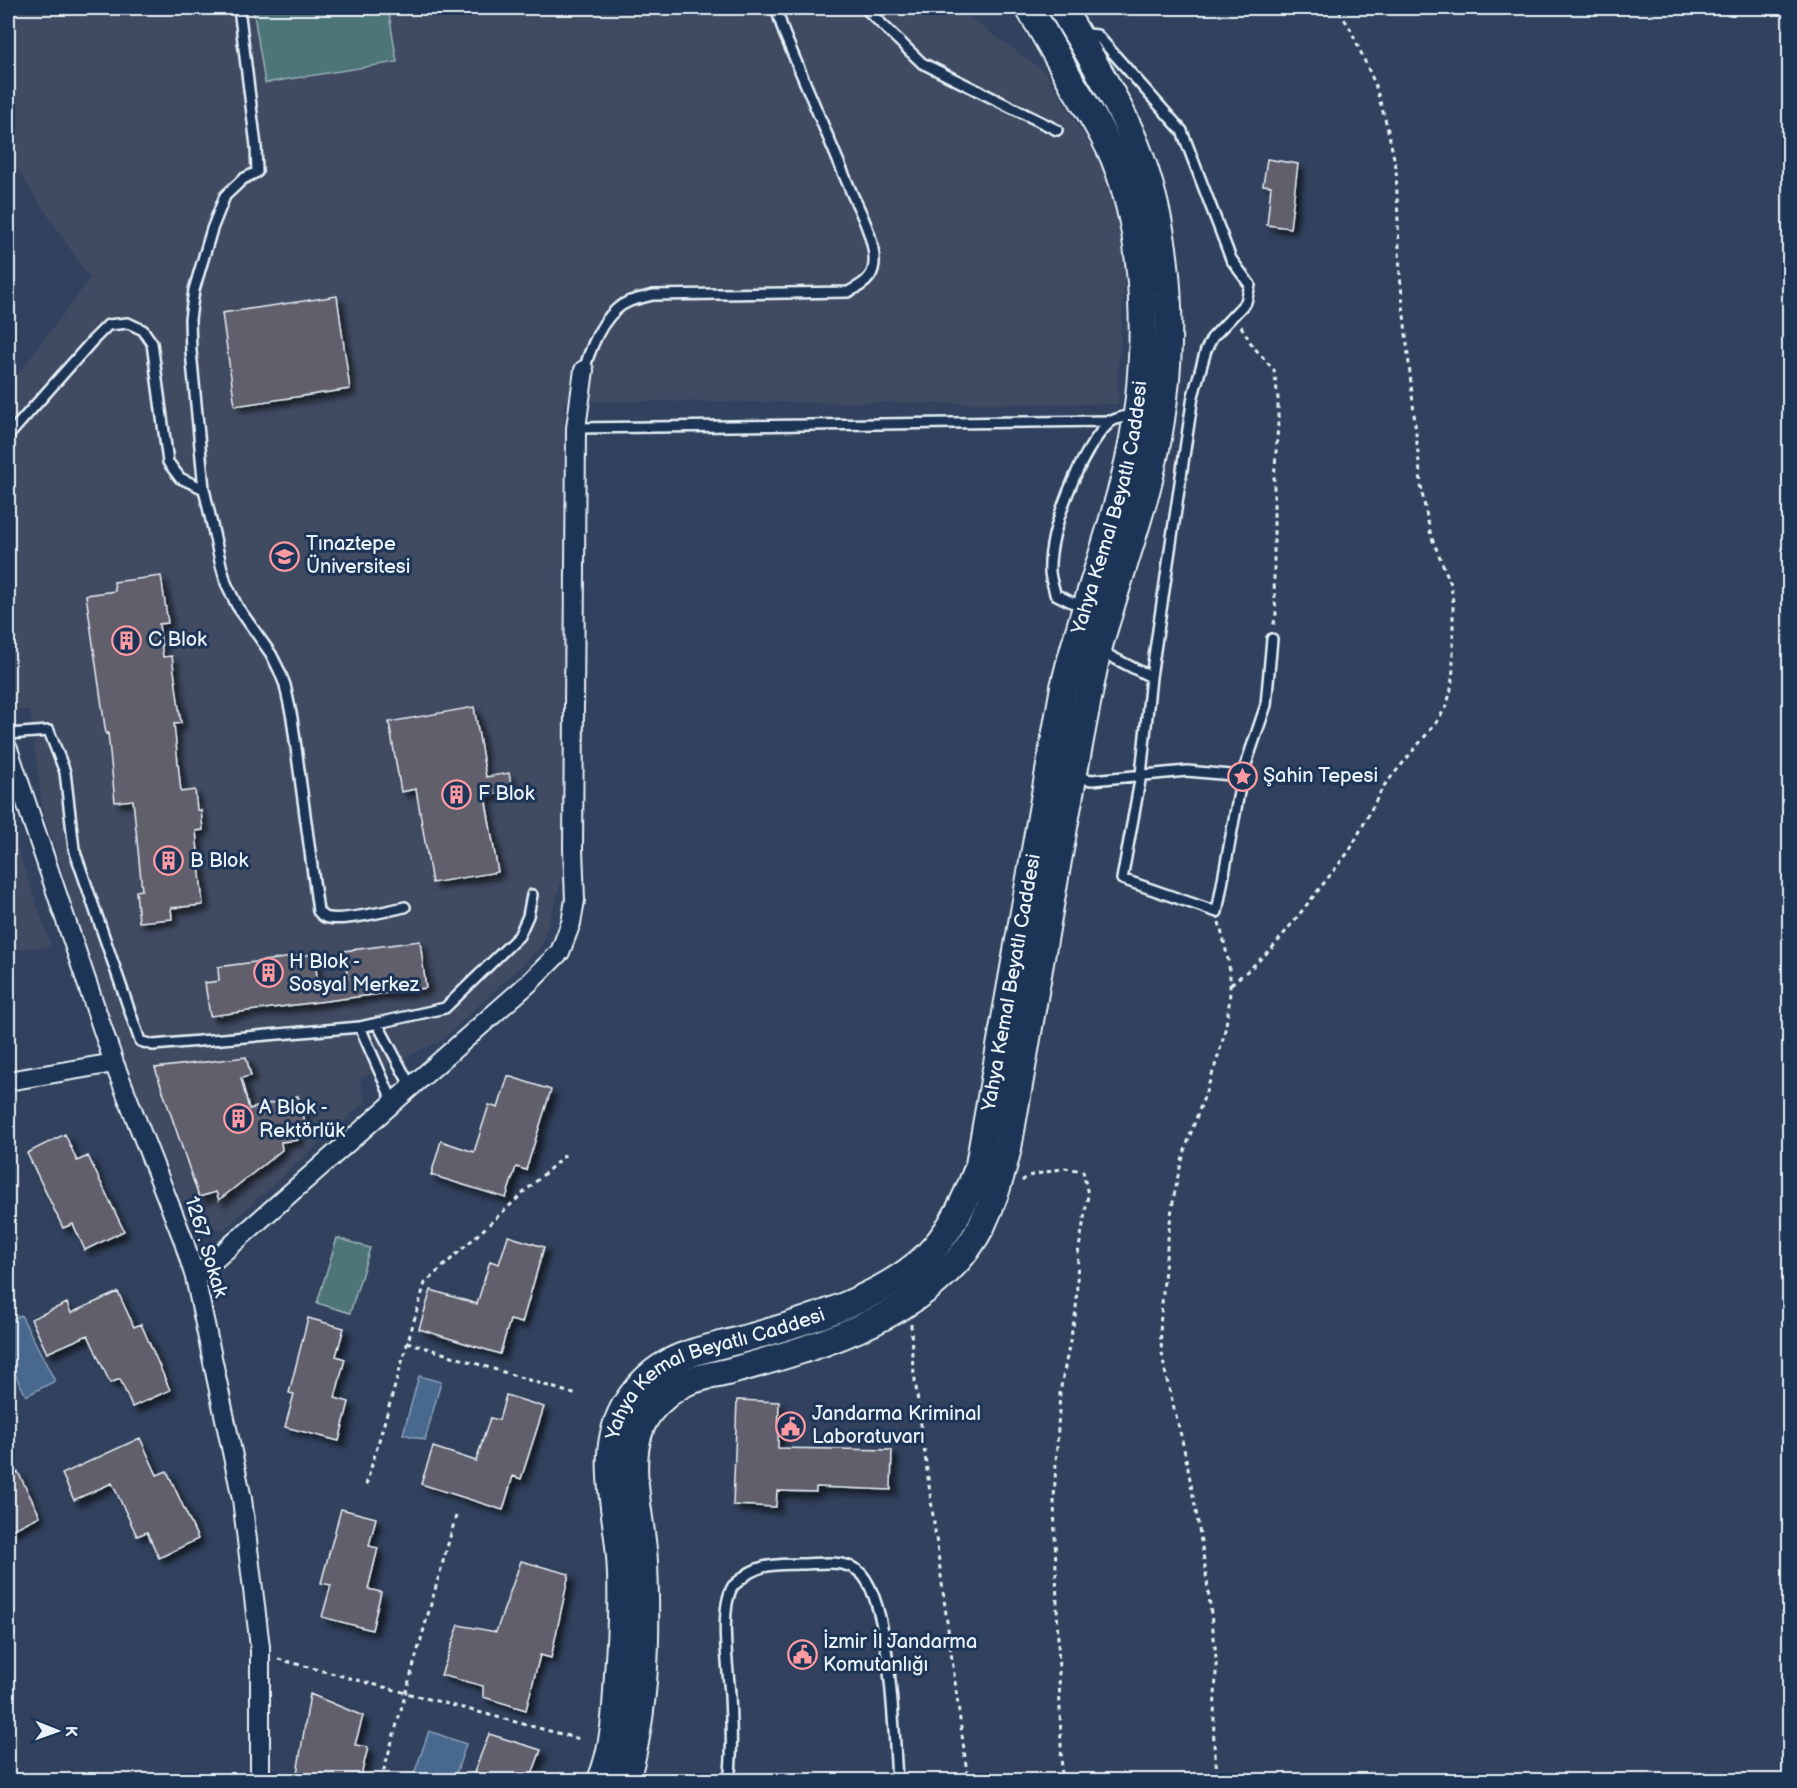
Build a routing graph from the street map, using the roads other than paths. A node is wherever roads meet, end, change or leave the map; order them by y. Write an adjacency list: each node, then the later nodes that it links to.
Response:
1 (239, 8): 13 (lane)
2 (777, 8): 8 (lane)
3 (865, 8): 7 (lane)
4 (1029, 8): 9 (main road, Yahya Kemal Beyatlı Caddesi)
5 (1062, 8): 6 (main road, Yahya Kemal Beyatlı Caddesi)
6 (1076, 32): 14 (main road, Yahya Kemal Beyatlı Caddesi); 17 (lane)
7 (1057, 130)
8 (584, 370): 11 (street)
9 (1137, 414): 10 (lane); 14 (main road, Yahya Kemal Beyatlı Caddesi)
10 (1110, 421): 11 (lane); 14 (lane)
11 (576, 428): 30 (street)
12 (8, 436): 13 (lane)
13 (204, 489): 25 (lane)
14 (1098, 609): 16 (main road, Yahya Kemal Beyatlı Caddesi); 23 (main road, Yahya Kemal Beyatlı Caddesi)
15 (1272, 639): 22 (lane)
16 (1098, 650): 17 (lane); 21 (main road, Yahya Kemal Beyatlı Caddesi)
17 (1151, 677): 20 (lane)
18 (8, 734): 27 (lane)
19 (8, 748): 28 (street, 1267. Sokak)
20 (1141, 775): 21 (lane); 22 (lane); 22 (lane)
21 (1072, 776): 23 (main road, Yahya Kemal Beyatlı Caddesi)
22 (1242, 776)
23 (1052, 824): 34 (main road, Yahya Kemal Beyatlı Caddesi); 35 (main road, Yahya Kemal Beyatlı Caddesi)
24 (532, 895): 26 (lane)
25 (405, 907)
26 (377, 1023): 27 (lane); 30 (lane)
27 (360, 1027): 31 (lane)
28 (114, 1063): 29 (street); 32 (street, 1267. Sokak)
29 (8, 1081)
30 (411, 1087): 31 (street)
31 (393, 1102): 32 (street)
32 (195, 1277): 33 (street, 1267. Sokak)
33 (260, 1780)
34 (601, 1780)
35 (626, 1780)
36 (729, 1780): 37 (lane)
37 (897, 1780)

